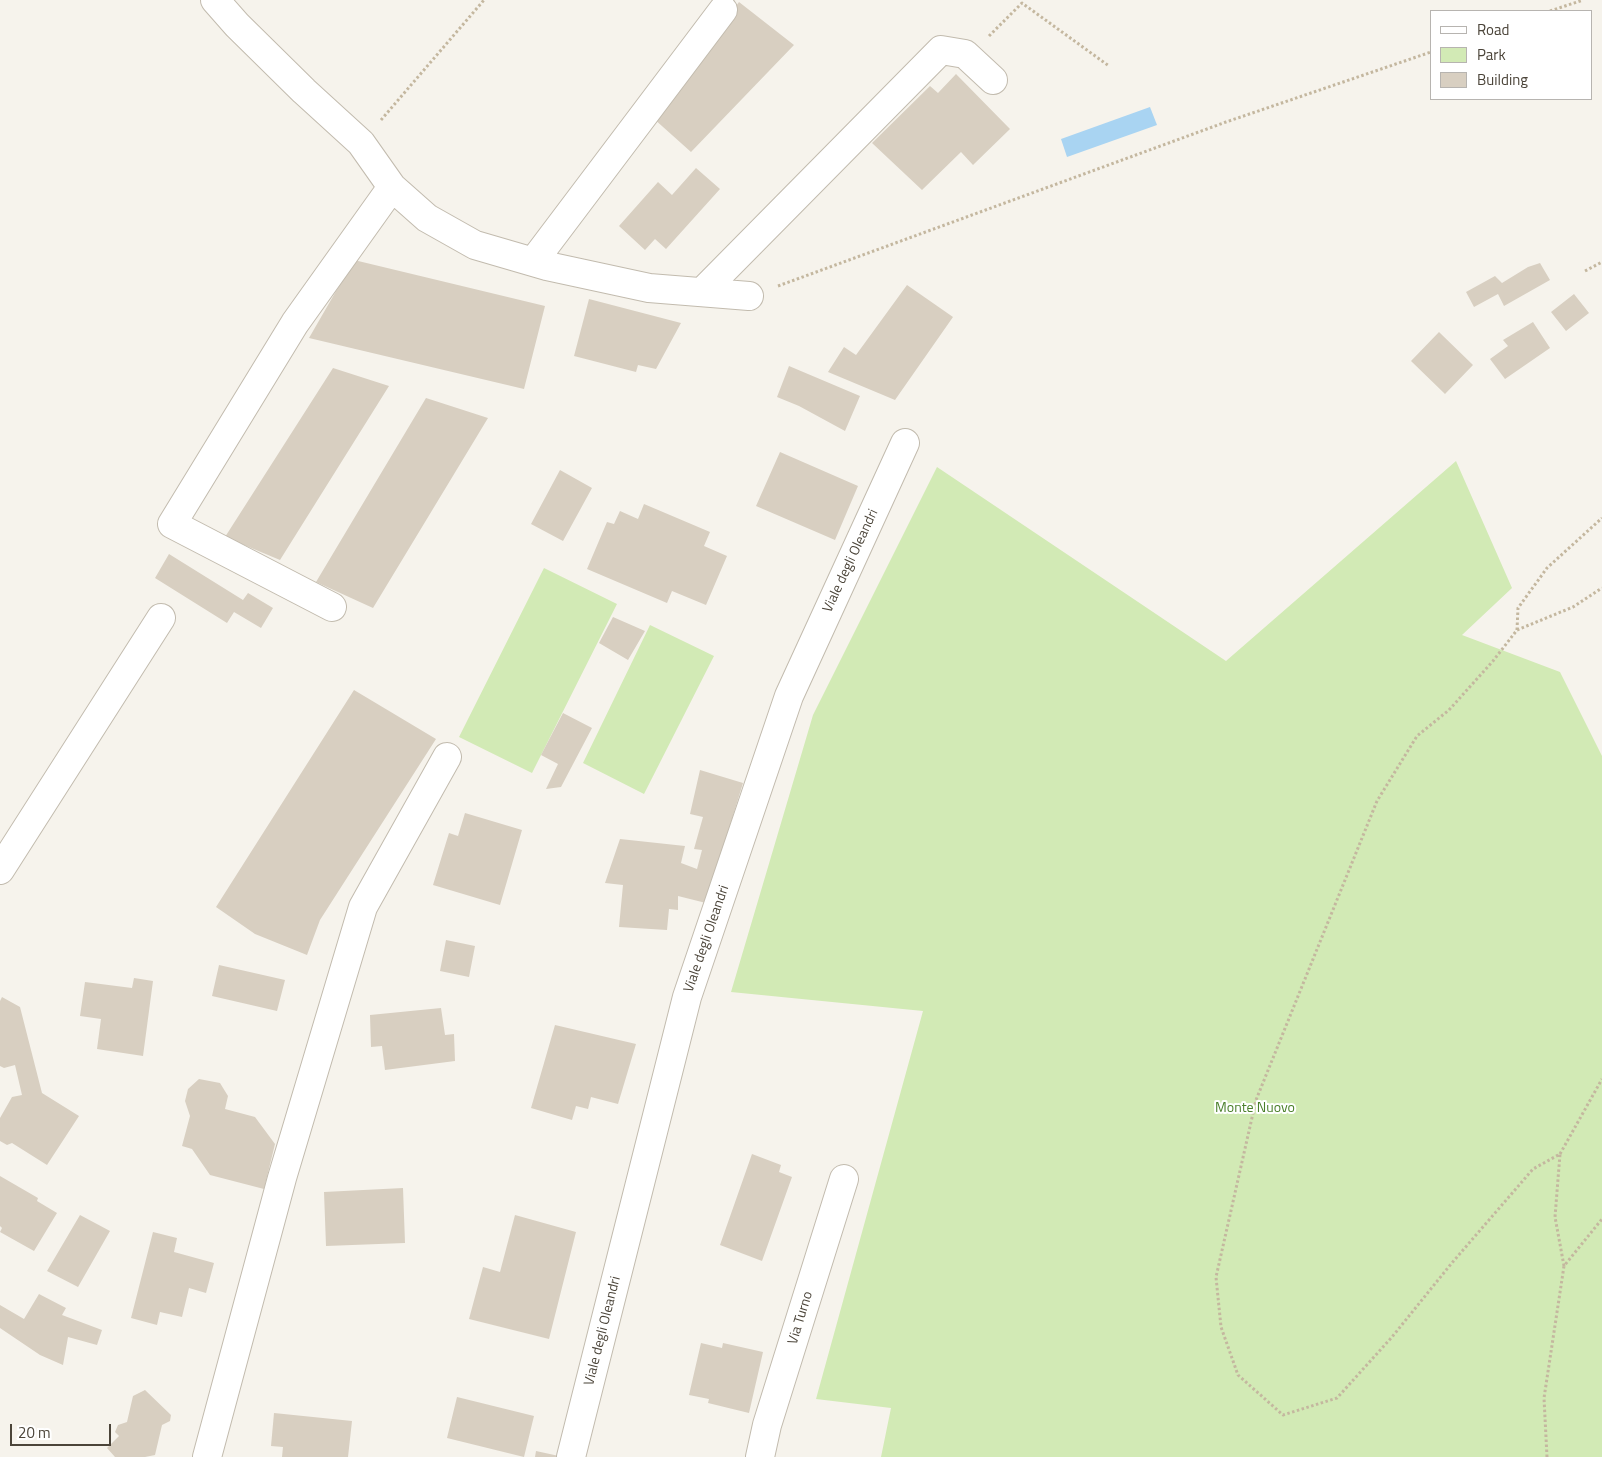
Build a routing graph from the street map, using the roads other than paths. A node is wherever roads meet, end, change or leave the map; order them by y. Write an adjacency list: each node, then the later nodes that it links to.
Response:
1 (215, 0): 4 (street)
2 (723, 10): 5 (street)
3 (992, 80): 6 (street)
4 (392, 187): 5 (street); 9 (street)
5 (533, 262): 6 (street)
6 (702, 292): 7 (street)
7 (749, 296)
8 (905, 443): 15 (street, Viale degli Oleandri)
9 (332, 607)
10 (162, 618): 12 (street)
11 (447, 757): 14 (street)
12 (0, 870)
13 (844, 1179): 16 (street, Via Turno)
14 (207, 1457)
15 (571, 1457)
16 (760, 1457)

